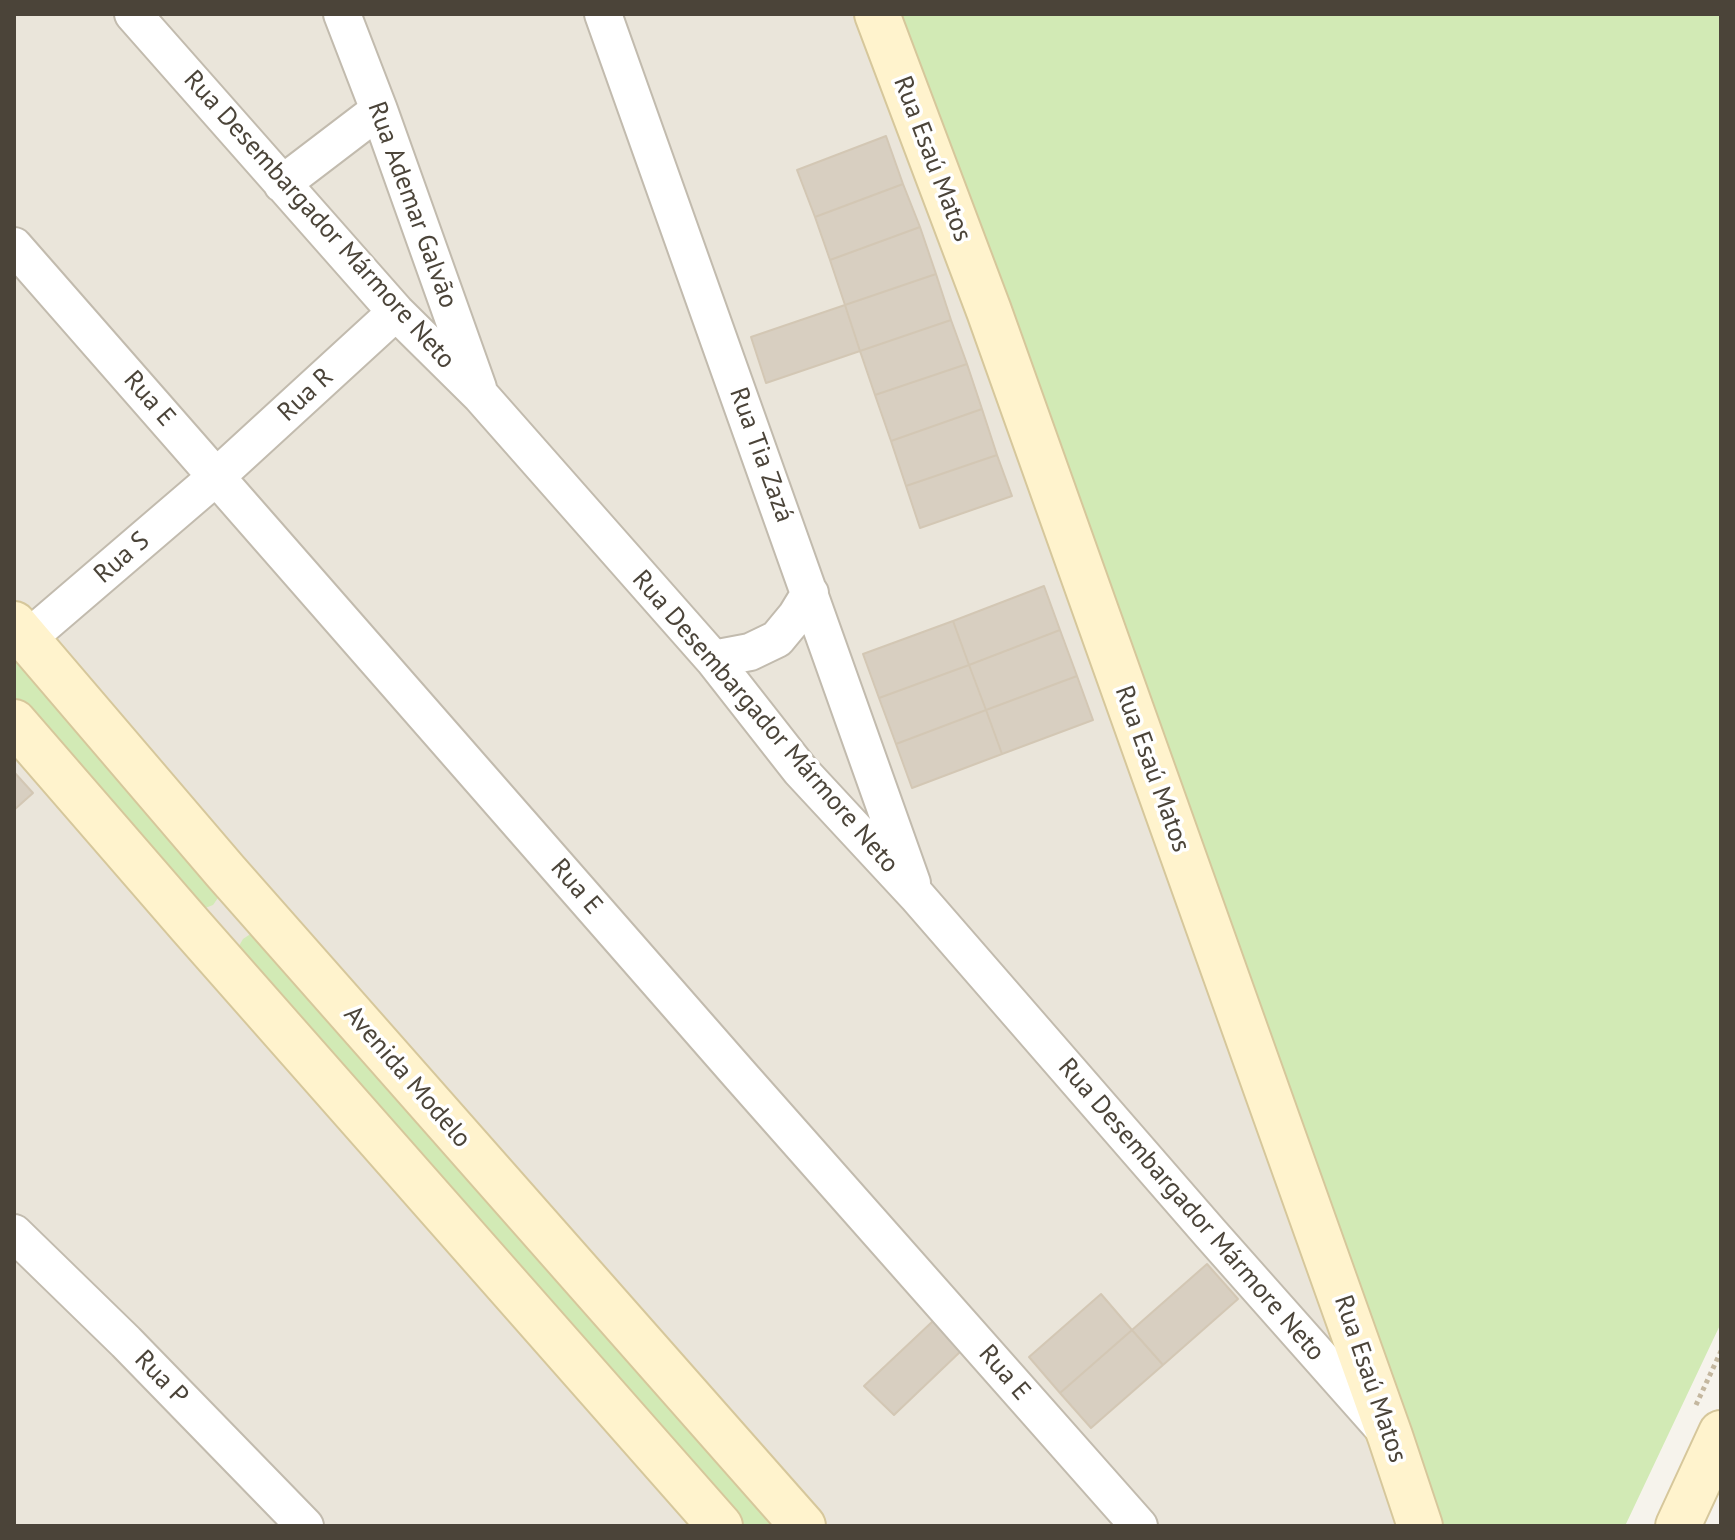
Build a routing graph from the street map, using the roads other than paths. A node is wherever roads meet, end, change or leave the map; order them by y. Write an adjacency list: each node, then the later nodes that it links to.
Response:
1 (133, 14): 6 (street, Rua Desembargador Mármore Neto)
2 (342, 14): 5 (street, Rua Ademar Galvão)
3 (603, 14): 11 (street, Rua Tia Zazá)
4 (877, 14): 22 (main road, Rua Esaú Matos)
5 (379, 110): 6 (street); 9 (street, Rua Ademar Galvão)
6 (282, 184): 8 (street, Rua Desembargador Mármore Neto)
7 (14, 246): 10 (street, Rua E)
8 (396, 312): 9 (street, Rua Desembargador Mármore Neto); 10 (street, Rua R)
9 (481, 396): 13 (street, Rua Desembargador Mármore Neto)
10 (216, 477): 12 (street, Rua S); 26 (street, Rua E)
11 (810, 593): 13 (street); 16 (street, Rua Tia Zazá)
12 (20, 632): 15 (main road, Avenida Modelo)
13 (713, 659): 16 (street, Rua Desembargador Mármore Neto)
14 (14, 722): 17 (main road)
15 (232, 879): 17 (main road); 18 (main road, Avenida Modelo)
16 (917, 896): 22 (street, Rua Desembargador Mármore Neto)
17 (190, 925): 19 (main road)
18 (275, 927): 19 (main road); 25 (main road, Avenida Modelo)
19 (228, 968): 24 (main road)
20 (14, 1233): 23 (street, Rua P)
21 (1721, 1433): 28 (main road)
22 (1390, 1436): 27 (main road, Rua Esaú Matos)
23 (305, 1526)
24 (720, 1526)
25 (803, 1526)
26 (1139, 1526)
27 (1420, 1526)
28 (1678, 1526)

